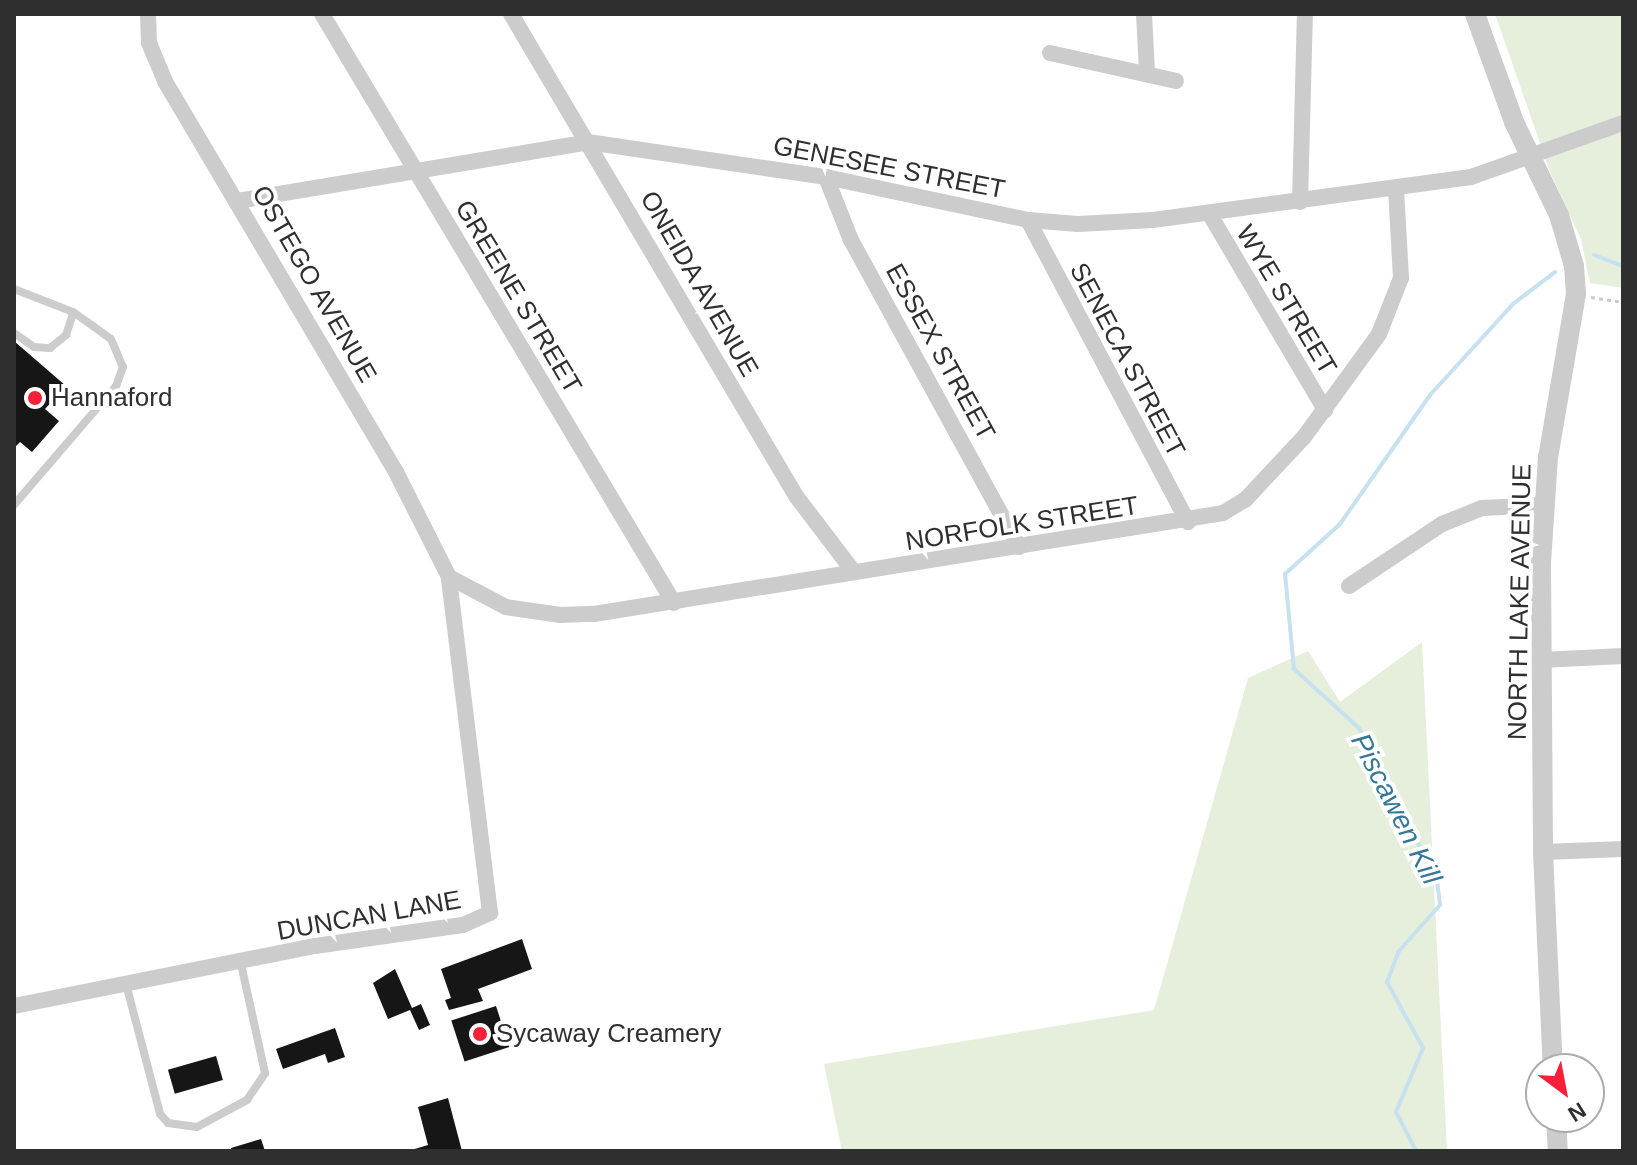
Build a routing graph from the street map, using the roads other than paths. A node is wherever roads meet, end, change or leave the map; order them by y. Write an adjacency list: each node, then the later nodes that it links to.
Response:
1 (148, 14): 16 (street, OSTEGO AVENUE)
2 (322, 14): 13 (street, GREENE STREET)
3 (511, 14): 11 (street, ONEIDA AVENUE)
4 (1144, 14): 8 (street)
5 (1305, 14): 17 (street)
6 (1475, 14): 12 (street, NORTH LAKE AVENUE)
7 (1050, 53): 8 (street)
8 (1147, 71): 9 (street)
9 (1176, 81)
10 (1623, 123): 12 (street, GENESEE STREET)
11 (588, 142): 13 (street, GENESEE STREET); 14 (street, GENESEE STREET); 28 (street, ONEIDA AVENUE)
12 (1532, 159): 15 (street, GENESEE STREET); 25 (street, NORTH LAKE AVENUE)
13 (415, 171): 16 (street, GENESEE STREET); 31 (street, GREENE STREET)
14 (826, 177): 19 (street, GENESEE STREET); 27 (street, ESSEX STREET)
15 (1396, 189): 17 (street, GENESEE STREET); 23 (street, NORFOLK STREET)
16 (237, 201): 29 (street, OSTEGO AVENUE)
17 (1300, 202): 18 (street, GENESEE STREET)
18 (1209, 213): 19 (street, GENESEE STREET); 23 (street, WYE STREET)
19 (1028, 220): 26 (street, SENECA STREET)
20 (14, 289): 21 (lane)
21 (73, 313): 22 (lane); 24 (lane)
22 (14, 333)
23 (1325, 410): 26 (street, NORFOLK STREET)
24 (14, 505)
25 (1545, 505): 30 (street); 33 (street, NORTH LAKE AVENUE)
26 (1188, 522): 27 (street, NORFOLK STREET)
27 (1019, 547): 28 (street, NORFOLK STREET)
28 (854, 572): 31 (street, NORFOLK STREET)
29 (449, 577): 31 (street, NORFOLK STREET); 36 (street, DUNCAN LANE)
30 (1349, 586)
31 (674, 603)
32 (1623, 656): 33 (street)
33 (1541, 660): 35 (street, NORTH LAKE AVENUE)
34 (1623, 849): 35 (street)
35 (1543, 852): 39 (street, NORTH LAKE AVENUE)
36 (241, 964): 37 (street, DUNCAN LANE); 37 (lane)
37 (126, 984): 38 (street, DUNCAN LANE)
38 (14, 1006)
39 (1552, 1053)

